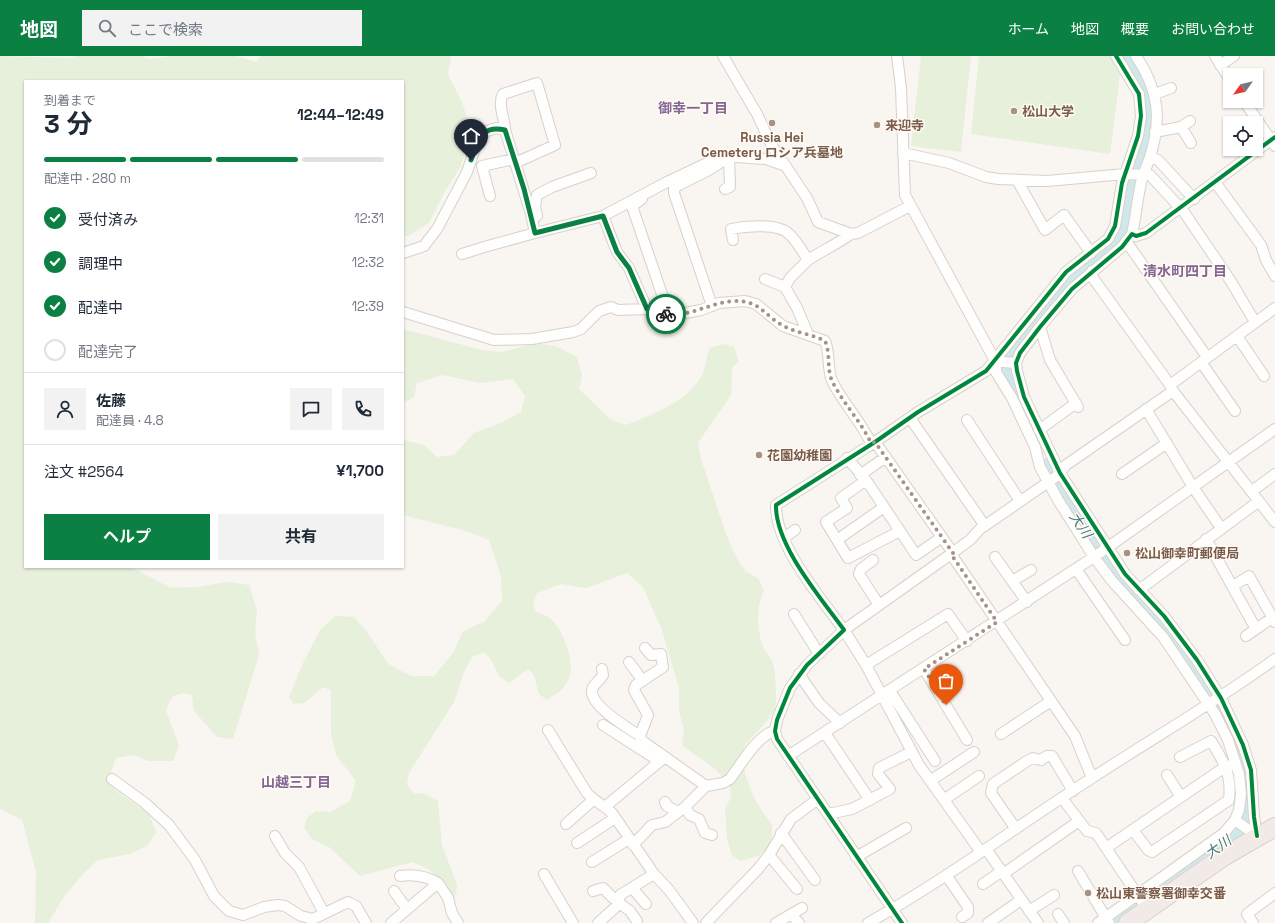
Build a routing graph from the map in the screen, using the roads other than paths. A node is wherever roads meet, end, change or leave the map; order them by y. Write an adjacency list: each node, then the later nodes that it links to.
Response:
1 (723, 56): 21 (street)
2 (897, 56): 17 (street)
3 (1116, 56): 23 (street)
4 (1234, 56): 6 (street)
5 (1139, 57): 9 (street)
6 (1217, 60): 7 (street)
7 (1223, 69)
8 (1171, 88): 9 (street)
9 (1155, 94): 14 (street)
10 (1249, 108): 15 (street)
11 (1190, 121): 12 (street)
12 (1180, 128): 14 (street); 16 (street)
13 (505, 130): 20 (street); 20 (street); 38 (street)
14 (1155, 132): 19 (street)
15 (1274, 141): 27 (street)
16 (1191, 143)
17 (903, 153): 25 (street); 31 (street)
18 (729, 157): 21 (street); 26 (street); 28 (street); 46 (street)
19 (1150, 157): 24 (street); 30 (street)
20 (515, 161): 29 (street); 34 (street)
21 (786, 166): 35 (street)
22 (591, 173): 34 (street)
23 (1126, 174): 24 (street); 25 (street); 39 (street)
24 (1141, 174): 32 (street); 36 (street)
25 (1017, 180): 39 (street)
26 (667, 182): 33 (street); 50 (street)
27 (1215, 182): 30 (street); 43 (street)
28 (725, 189)
29 (490, 196)
30 (1194, 199): 32 (street)
31 (910, 206): 35 (street); 56 (street)
32 (1180, 209): 36 (street); 51 (street)
33 (603, 216): 34 (street); 48 (street)
34 (537, 232): 40 (street)
35 (851, 234): 41 (street)
36 (1129, 238): 42 (street); 55 (street)
37 (733, 240): 41 (street)
38 (404, 253)
39 (1091, 253): 56 (street)
40 (462, 254)
41 (808, 260): 45 (street)
42 (1092, 271): 52 (street); 59 (street)
43 (1275, 276)
44 (765, 279): 45 (street)
45 (785, 287): 53 (street)
46 (712, 306): 50 (street); 53 (street)
47 (1275, 308): 51 (street)
48 (647, 309): 49 (street); 50 (street)
49 (404, 312)
50 (670, 314)
51 (1255, 322): 54 (street)
52 (1040, 326): 57 (street); 65 (street)
53 (808, 334): 66 (street)
54 (1237, 336): 55 (street); 58 (street)
55 (1204, 359): 59 (street); 61 (street)
56 (999, 361): 57 (street); 62 (street); 74 (street)
57 (1014, 363): 65 (street)
58 (1264, 376)
59 (1171, 388): 60 (street); 70 (street)
60 (1146, 409): 67 (street); 74 (street)
61 (1235, 411)
62 (910, 418): 66 (street); 81 (street)
63 (967, 420): 78 (street)
64 (1275, 429): 70 (street)
65 (1039, 430): 74 (street)
66 (873, 443): 68 (street); 69 (street)
67 (1167, 443): 71 (street); 75 (street)
68 (886, 457): 73 (street); 85 (street)
69 (848, 458): 73 (street); 86 (street)
70 (1229, 463): 75 (street); 76 (street)
71 (1122, 474)
72 (1275, 474): 76 (street)
73 (863, 478): 79 (street); 88 (street)
74 (1053, 478): 78 (street); 91 (street); 91 (street)
75 (1193, 487): 82 (street); 91 (street)
76 (1252, 491): 77 (street)
77 (1259, 501): 80 (street); 82 (street)
78 (1020, 502): 81 (street)
79 (884, 507): 84 (street); 88 (street)
80 (1275, 522)
81 (985, 526): 90 (street)
82 (1221, 528): 87 (street)
83 (795, 530): 86 (street)
84 (900, 531): 85 (street); 89 (street)
85 (942, 537): 90 (street)
86 (784, 538): 104 (street)
87 (1206, 539): 96 (street); 97 (street)
88 (836, 540): 89 (street)
89 (857, 553): 99 (street)
90 (952, 553): 99 (street); 102 (street)
91 (1100, 553): 93 (street); 97 (street); 119 (street)
92 (995, 557): 95 (street)
93 (1076, 569): 98 (street); 105 (street)
94 (1030, 570): 95 (street)
95 (1012, 581): 98 (street)
96 (1233, 586): 101 (street); 103 (street)
97 (1139, 590): 119 (street)
98 (1027, 602): 102 (street)
99 (879, 605): 104 (street)
100 (794, 614): 109 (street)
101 (1273, 620): 103 (street)
102 (997, 622): 107 (street); 118 (street)
103 (1256, 629): 106 (street)
104 (844, 630): 109 (street); 112 (street)
105 (1124, 634)
106 (1246, 636)
107 (967, 641): 112 (street); 114 (street)
108 (645, 648): 116 (street)
109 (819, 654): 115 (street)
110 (1275, 659): 119 (street)
111 (629, 662): 116 (street)
112 (866, 665): 117 (street)
113 (602, 669): 126 (street)
114 (924, 669): 117 (street); 127 (street)
115 (799, 674): 120 (street); 123 (street)
116 (643, 681): 126 (street)
117 (886, 694): 120 (street); 128 (street); 133 (street)
118 (1051, 700): 125 (street); 137 (street)
119 (1215, 701): 134 (street); 137 (street)
120 (840, 723): 124 (street)
121 (603, 725): 132 (street)
122 (548, 730): 145 (street)
123 (775, 731): 130 (street); 140 (street)
124 (825, 733): 130 (street); 146 (street)
125 (1001, 734)
126 (640, 736): 132 (street)
127 (967, 740)
128 (911, 752): 139 (street); 146 (street)
129 (974, 752): 139 (street)
130 (788, 756): 144 (street)
131 (1180, 757): 134 (street)
132 (662, 759): 140 (street); 149 (street)
133 (935, 761)
134 (1239, 762): 142 (street); 157 (street); 157 (street); 160 (street)
135 (1167, 775): 142 (street)
136 (979, 776): 147 (street)
137 (1092, 778): 141 (street)
138 (112, 779): 195 (street)
139 (930, 781): 147 (street)
140 (706, 786): 150 (street)
141 (1073, 791): 143 (street); 159 (street)
142 (1181, 797): 160 (street)
143 (1062, 798): 154 (street); 159 (street)
144 (818, 799): 152 (street); 161 (street)
145 (593, 800): 149 (street); 155 (street)
146 (870, 800): 151 (street)
147 (944, 800): 168 (street)
148 (665, 802): 150 (street)
149 (606, 806): 153 (street)
150 (682, 810): 163 (street); 165 (street)
151 (844, 811): 152 (street); 156 (street)
152 (828, 814): 156 (street)
153 (615, 818): 165 (street); 166 (street)
154 (1079, 821): 167 (street); 173 (street)
155 (566, 824)
156 (836, 826): 170 (street)
157 (1244, 826): 158 (highway); 189 (street); 189 (highway)
158 (1275, 827)
159 (1016, 829): 168 (street)
160 (1133, 830): 167 (street)
161 (781, 833): 169 (street); 178 (street)
162 (903, 833): 170 (street)
163 (712, 835)
164 (275, 836): 195 (street)
165 (631, 842): 171 (street); 175 (street)
166 (577, 843)
167 (1106, 848): 189 (street)
168 (984, 850): 173 (street); 176 (street)
169 (770, 855): 182 (street); 207 (street)
170 (856, 857): 193 (street)
171 (592, 862)
172 (1078, 871): 200 (street)
173 (1003, 872): 180 (street); 187 (street)
174 (544, 874): 204 (street)
175 (654, 874): 181 (street); 206 (street)
176 (946, 875): 193 (street); 198 (street)
177 (400, 876): 179 (street)
178 (815, 880)
179 (438, 883): 192 (street); 203 (street)
180 (983, 884)
181 (632, 888): 188 (street); 190 (street)
182 (797, 889)
183 (394, 891): 192 (street)
184 (593, 891): 188 (street)
185 (1275, 893): 216 (street)
186 (1054, 895): 194 (street)
187 (1022, 900): 194 (street); 212 (street)
188 (619, 901): 199 (street); 205 (street)
189 (1142, 902): 200 (street); 215 (highway)
190 (646, 904)
191 (802, 908): 197 (street)
192 (407, 909): 202 (street)
193 (892, 909): 210 (street); 211 (street)
194 (1030, 911): 213 (street)
195 (324, 913): 201 (street)
196 (1058, 914): 214 (street)
197 (792, 915): 208 (street); 209 (street)
198 (962, 918)
199 (637, 921)
200 (1105, 921)
201 (365, 923)
202 (391, 923)
203 (458, 923)
204 (572, 923)
205 (598, 923)
206 (693, 923)
207 (706, 923)
208 (776, 923)
209 (799, 923)
210 (868, 923)
211 (902, 923)
212 (988, 923)
213 (1038, 923)
214 (1064, 923)
215 (1128, 923)
216 (1253, 923)

